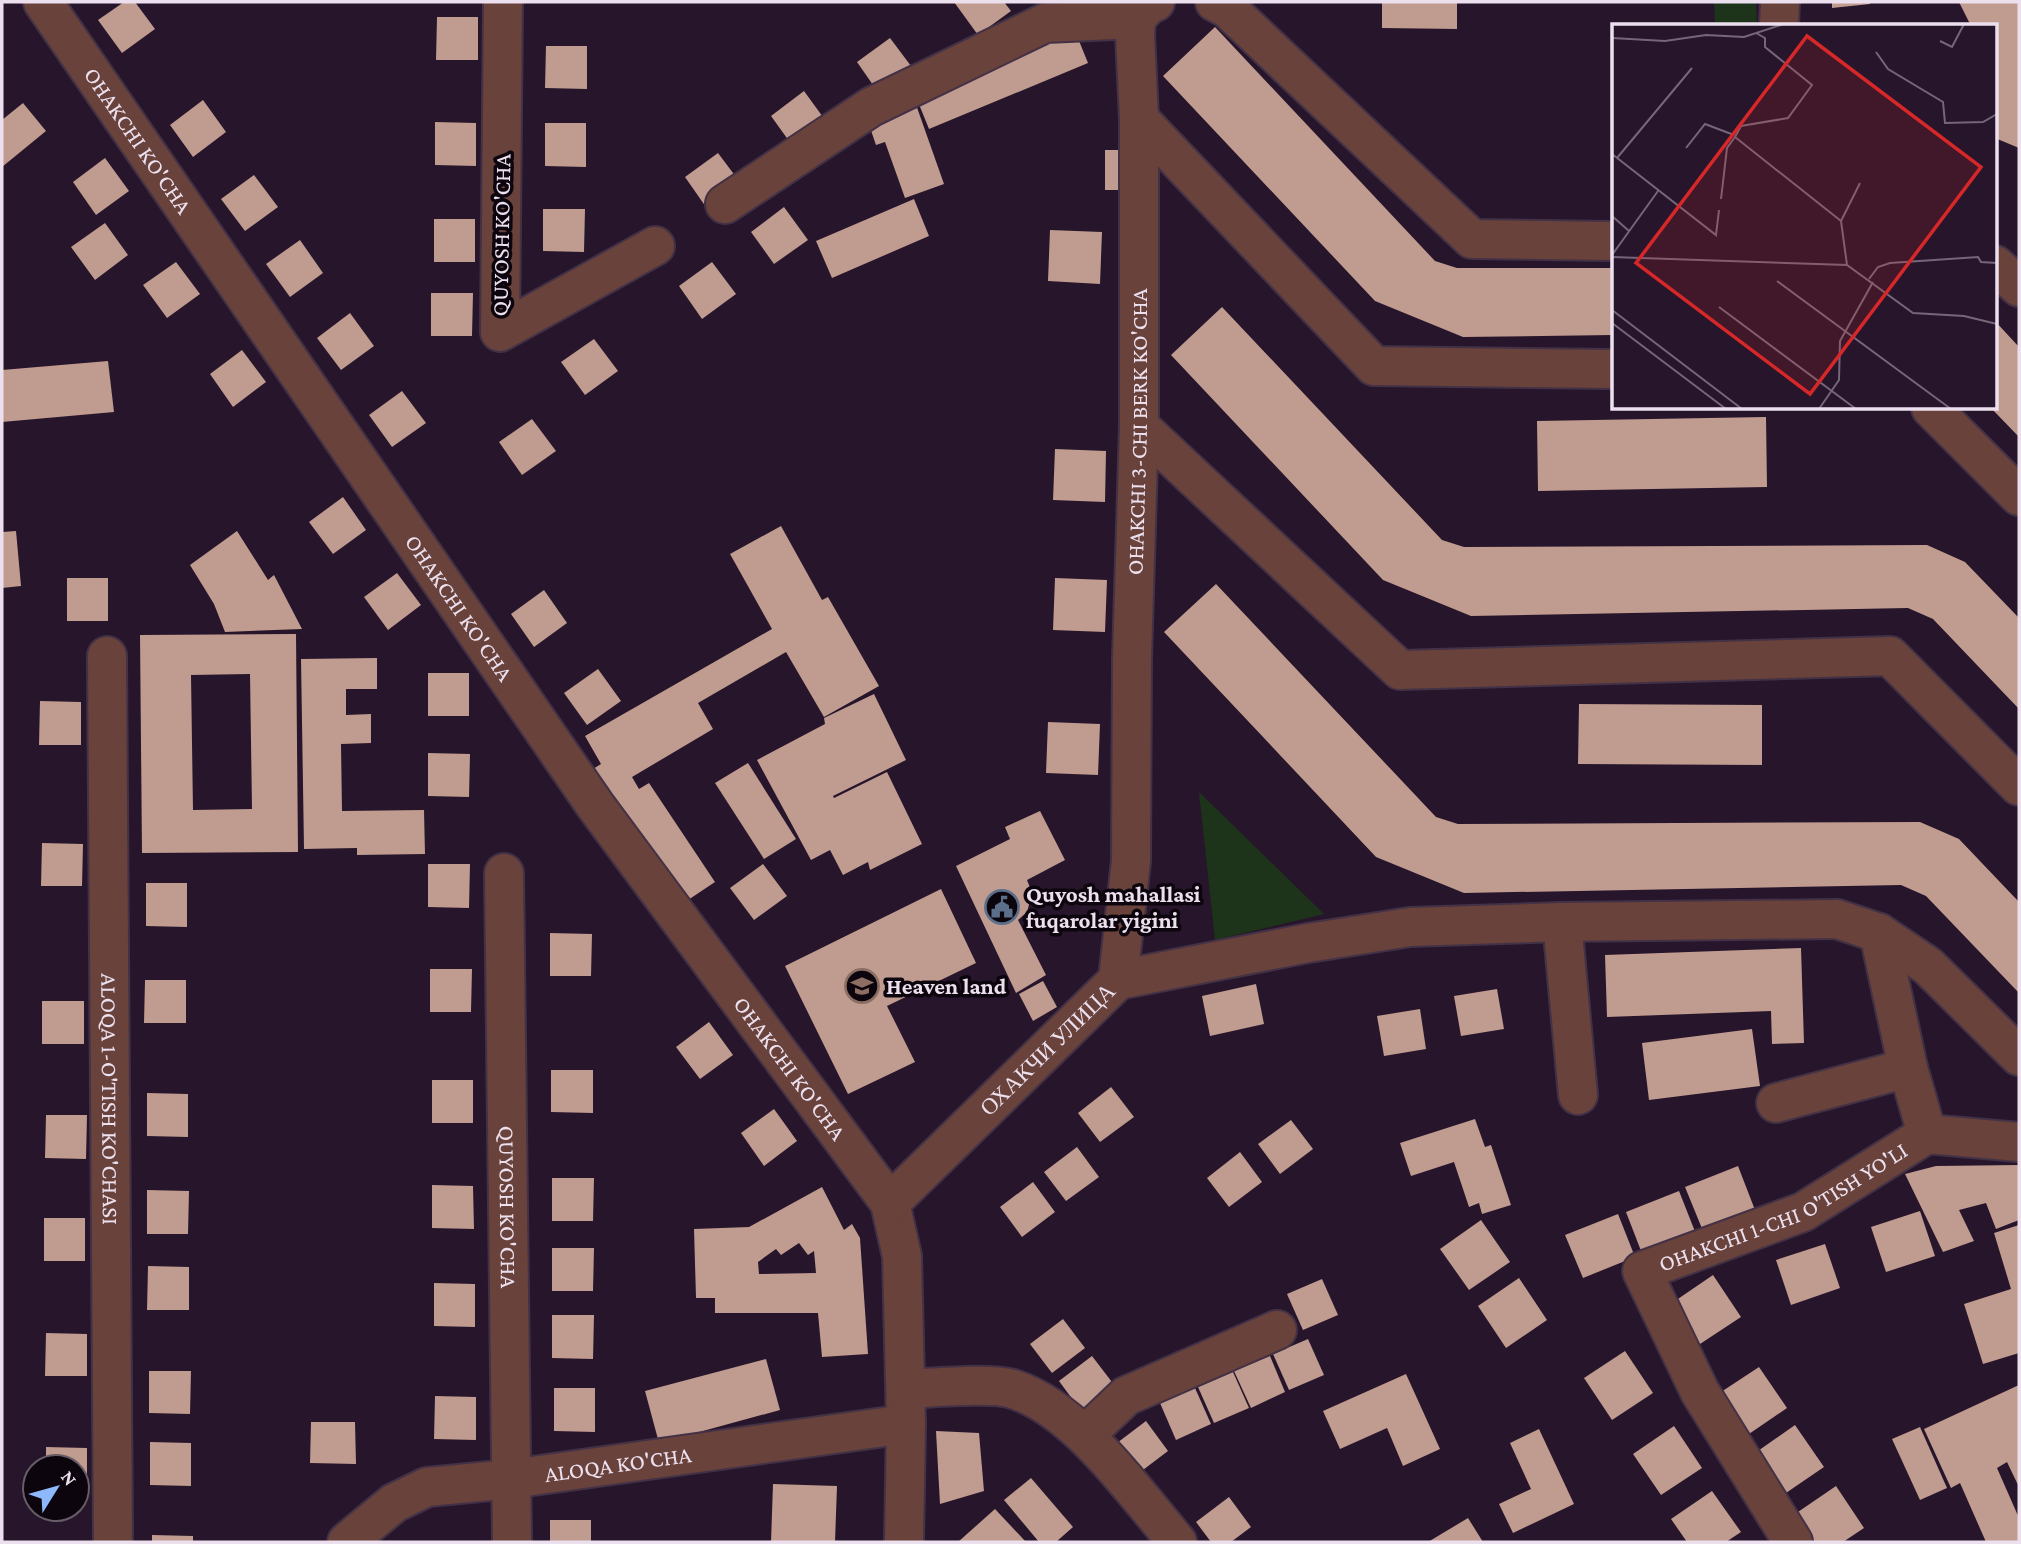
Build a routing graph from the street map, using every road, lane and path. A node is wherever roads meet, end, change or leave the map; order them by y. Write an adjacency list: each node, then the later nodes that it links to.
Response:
1 (43, 2): 30 (street, OHAKCHI KO'CHA)
2 (503, 2): 10 (street, QUYOSH KO'CHA)
3 (1215, 2): 9 (street)
4 (1780, 2): 6 (street)
5 (1146, 7): 7 (street, OHAKCHI 3-CHI BERK KO'CHA); 8 (street)
6 (1779, 24)
7 (1139, 120): 13 (street); 15 (street, OHAKCHI 3-CHI BERK KO'CHA)
8 (725, 204)
9 (1612, 240)
10 (655, 246)
11 (1996, 266): 12 (street)
12 (2019, 287)
13 (1612, 369)
14 (1933, 410): 16 (street)
15 (1139, 426): 18 (street); 19 (street, OHAKCHI 3-CHI BERK KO'CHA)
16 (2019, 496)
17 (107, 656): 35 (street, ALOQA 1-O'TISH KO'CHASI)
18 (2019, 786)
19 (1130, 861): 23 (street, ОХАКЧИ УЛИЦА)
20 (504, 873): 34 (street, QUYOSH KO'CHA)
21 (1562, 922): 22 (street); 23 (street); 26 (street)
22 (1879, 933): 24 (street); 25 (street)
23 (1118, 980): 30 (street, ОХАКЧИ УЛИЦА)
24 (2019, 1056)
25 (1908, 1068): 27 (street); 28 (street)
26 (1578, 1095)
27 (1776, 1103)
28 (1927, 1134): 29 (street, OHAKCHI 1-CHI O'TISH YO'LI); 40 (street, OHAKCHI 1-CHI O'TISH YO'LI)
29 (2019, 1142)
30 (890, 1203): 32 (street)
31 (1277, 1330): 33 (street)
32 (906, 1406): 33 (street); 34 (street, ALOQA KO'CHA); 38 (street)
33 (1085, 1435): 39 (street)
34 (511, 1479): 36 (street, ALOQA KO'CHA); 37 (street, QUYOSH KO'CHA)
35 (113, 1542)
36 (347, 1542)
37 (512, 1542)
38 (904, 1542)
39 (1177, 1542)
40 (1793, 1542)

